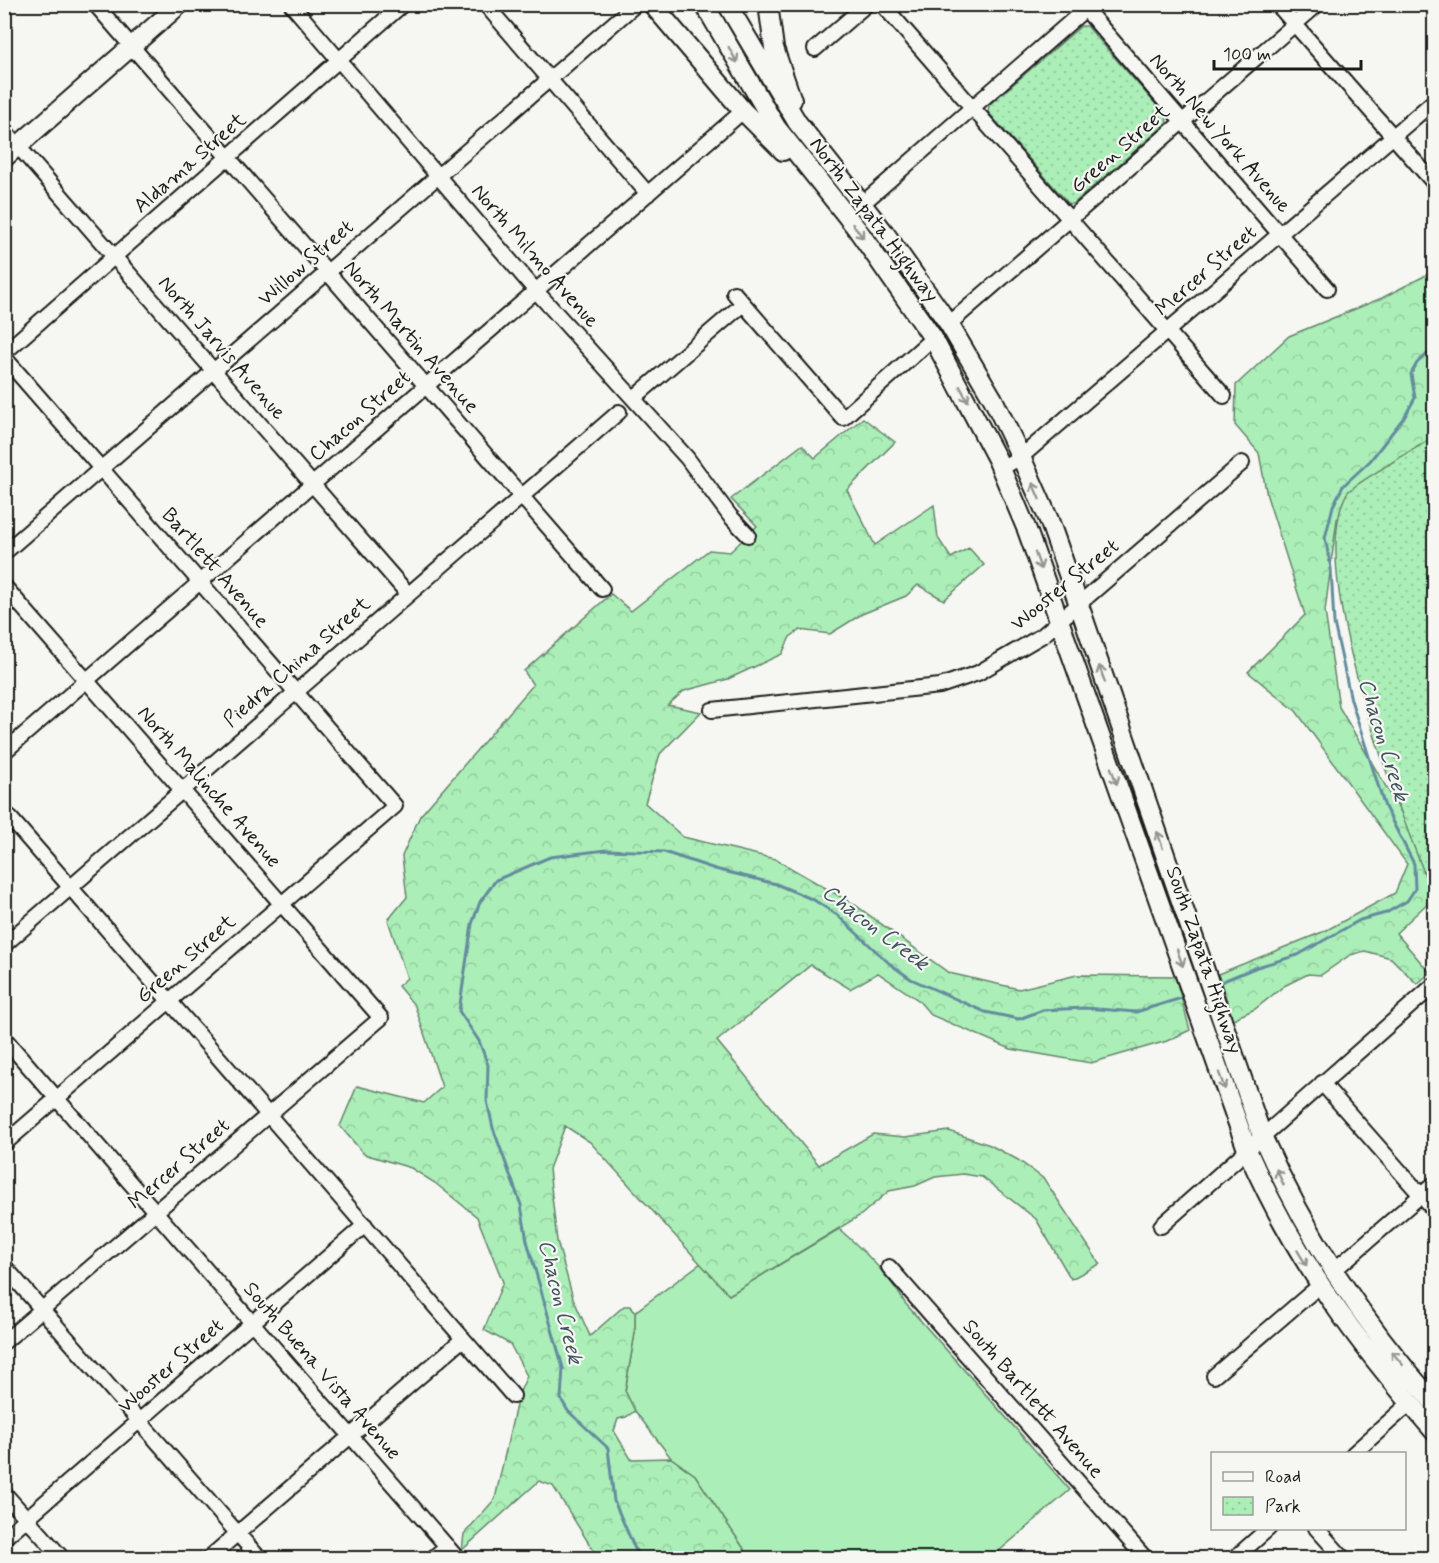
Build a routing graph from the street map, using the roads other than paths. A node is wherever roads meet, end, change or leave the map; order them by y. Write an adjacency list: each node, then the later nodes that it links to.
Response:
1 (95, 4): 17 (street, North Martin Avenue)
2 (180, 4): 17 (main road)
3 (291, 4): 19 (street, North Milmo Avenue)
4 (403, 4): 19 (street, Aldama Street)
5 (485, 4): 20 (street)
6 (636, 4): 20 (street, Willow Street)
7 (652, 4): 23 (main road)
8 (704, 4): 33 (main road, North Zapata Highway, one-way to 33)
9 (727, 4): 24 (main road, North Zapata Highway)
10 (768, 4): 24 (main road)
11 (867, 4): 18 (street)
12 (882, 4): 22 (street)
13 (1277, 4): 16 (street)
14 (1317, 4): 16 (street, Green Street)
15 (1086, 6): 22 (street); 25 (street, North New York Avenue)
16 (1295, 24): 25 (street, Green Street); 27 (street)
17 (132, 47): 28 (main road); 29 (street, North Martin Avenue)
18 (815, 49)
19 (340, 60): 29 (street, Aldama Street); 30 (street, North Milmo Avenue)
20 (550, 79): 30 (street, Willow Street); 32 (street)
21 (1434, 101): 27 (street, Mercer Street)
22 (972, 108): 34 (street); 35 (street)
23 (743, 111): 32 (street, Chacon Street); 33 (main road)
24 (797, 122): 34 (main road, North Zapata Highway)
25 (1183, 122): 35 (street, Green Street); 36 (street, North New York Avenue)
26 (4, 130): 28 (street, North Jarvis Avenue)
27 (1393, 137): 31 (street); 36 (street, Mercer Street)
28 (11, 152): 37 (street, North Jarvis Avenue)
29 (228, 158): 37 (street, Aldama Street); 38 (street, North Martin Avenue)
30 (438, 177): 38 (street, Willow Street); 40 (street, North Milmo Avenue)
31 (1434, 183)
32 (648, 194): 40 (street, Chacon Street)
33 (830, 197): 43 (main road, North Zapata Highway, one-way to 43)
34 (862, 204): 41 (main road, North Zapata Highway)
35 (1071, 219): 41 (street, Green Street); 42 (street)
36 (1280, 235): 39 (street, North New York Avenue); 42 (street, Mercer Street)
37 (115, 257): 44 (street, Aldama Street); 45 (street, North Jarvis Avenue)
38 (327, 273): 45 (street, Willow Street); 46 (street, North Martin Avenue)
39 (1327, 289)
40 (536, 291): 46 (street, Chacon Street); 48 (street, North Milmo Avenue)
41 (949, 324): 50 (main road, North Zapata Highway)
42 (1167, 332): 47 (street); 50 (street, Mercer Street)
43 (933, 338): 48 (street); 52 (main road, North Zapata Highway, one-way to 52)
44 (4, 355): 53 (street, Bartlett Avenue)
45 (213, 372): 53 (street, Willow Street); 54 (street, North Jarvis Avenue)
46 (426, 386): 54 (street, Chacon Street); 55 (street, North Martin Avenue)
47 (1224, 396)
48 (634, 398): 56 (street, North Milmo Avenue)
49 (619, 412): 55 (street, Piedra China Street)
50 (1021, 457): 52 (street, Mercer Street); 62 (main road, South Zapata Highway, one-way to 50)
51 (1242, 463): 62 (street, Wooster Street)
52 (1001, 468): 63 (main road, South Zapata Highway, one-way to 63)
53 (100, 470): 57 (street, Willow Street); 58 (street, Bartlett Avenue)
54 (313, 485): 58 (street, Chacon Street); 61 (street, North Jarvis Avenue)
55 (521, 496): 60 (street, North Martin Avenue); 61 (street, Piedra China Street)
56 (748, 535)
57 (4, 553)
58 (200, 582): 64 (street, Chacon Street); 65 (street, Bartlett Avenue)
59 (4, 586): 64 (street, North Malinche Avenue)
60 (602, 589)
61 (408, 594): 65 (street, Piedra China Street)
62 (1079, 605): 63 (street, Wooster Street); 81 (main road, South Zapata Highway, one-way to 62)
63 (1060, 621): 66 (street, Wooster Street); 83 (main road, South Zapata Highway, one-way to 83)
64 (88, 680): 67 (street, Chacon Street); 68 (street, North Malinche Avenue)
65 (296, 691): 68 (street, Piedra China Street); 69 (street, Bartlett Avenue)
66 (712, 710)
67 (4, 752)
68 (184, 789): 71 (street, Piedra China Street); 72 (street, North Malinche Avenue)
69 (395, 806): 72 (street, Green Street)
70 (4, 811): 71 (street)
71 (71, 887): 73 (street, Piedra China Street); 75 (street)
72 (282, 903): 75 (street, Green Street); 76 (street, North Malinche Avenue)
73 (4, 945)
74 (1434, 985): 78 (street)
75 (170, 1001): 79 (street, Green Street); 80 (street)
76 (381, 1018): 80 (street, Mercer Street)
77 (4, 1038): 79 (street, South Buena Vista Avenue)
78 (1322, 1083): 81 (street); 85 (street)
79 (57, 1098): 82 (street, Green Street); 87 (street, South Buena Vista Avenue)
80 (268, 1115): 87 (street, Mercer Street); 88 (street)
81 (1262, 1136): 83 (street); 92 (main road, South Zapata Highway, one-way to 81)
82 (4, 1144)
83 (1248, 1152): 89 (street); 93 (main road, South Zapata Highway, one-way to 93)
84 (1434, 1184): 85 (street)
85 (1422, 1195): 86 (street); 92 (street)
86 (1434, 1210)
87 (155, 1212): 94 (street, Mercer Street); 95 (street, South Buena Vista Avenue)
88 (365, 1225): 95 (street, Wooster Street); 96 (street)
89 (1161, 1226)
90 (4, 1266): 94 (street)
91 (889, 1267): 117 (street, South Bartlett Avenue)
92 (1332, 1272): 99 (main road, South Zapata Highway, one-way to 92)
93 (1319, 1286): 98 (street); 99 (main road, South Zapata Highway)
94 (42, 1310): 97 (street, Mercer Street); 101 (street)
95 (253, 1323): 101 (street, Wooster Street); 103 (street, South Buena Vista Avenue)
96 (463, 1339): 100 (street); 103 (street)
97 (4, 1342)
98 (1214, 1376)
99 (1426, 1395): 102 (main road, South Zapata Highway); 104 (street)
100 (513, 1396)
101 (140, 1421): 106 (street, Wooster Street); 109 (street)
102 (1434, 1431)
103 (350, 1436): 109 (street); 111 (street, South Buena Vista Avenue)
104 (1355, 1452)
105 (4, 1492): 106 (street)
106 (27, 1519): 110 (street, Wooster Street); 112 (street)
107 (1267, 1530): 118 (street)
108 (1318, 1530): 119 (street)
109 (237, 1534): 113 (street); 114 (street)
110 (4, 1538)
111 (447, 1546): 115 (street); 116 (street, South Buena Vista Avenue)
112 (62, 1558)
113 (208, 1558)
114 (259, 1558)
115 (433, 1558)
116 (457, 1558)
117 (1145, 1558)
118 (1235, 1558)
119 (1343, 1558)

